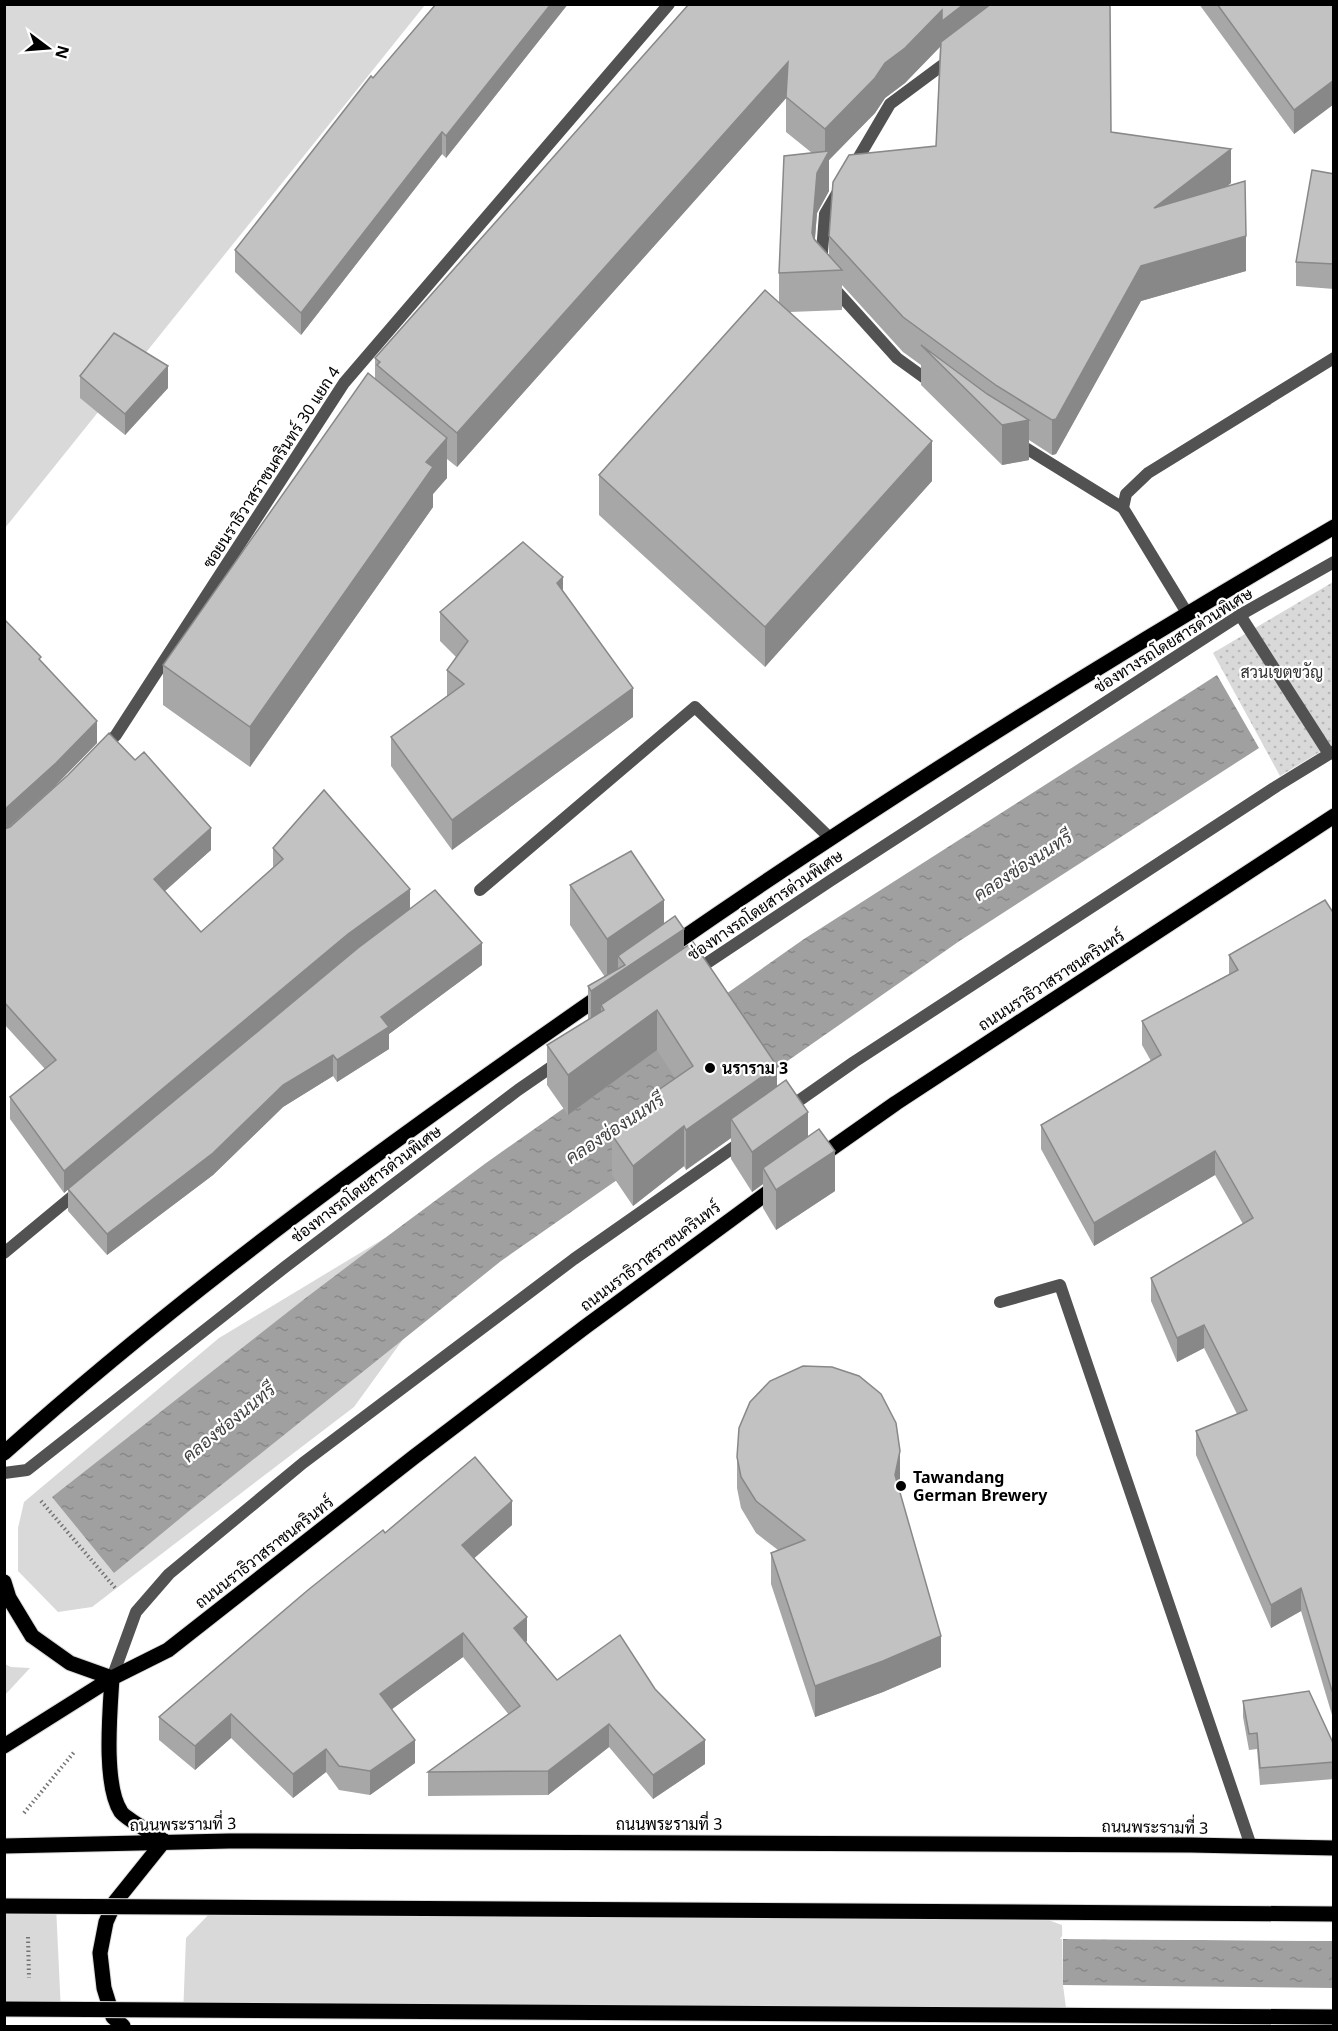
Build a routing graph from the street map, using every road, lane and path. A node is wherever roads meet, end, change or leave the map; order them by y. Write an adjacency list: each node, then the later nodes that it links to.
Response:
1 (669, 4): 12 (street, ซอยนราธิวาสราชนครินทร์ 30 แยก 4)
2 (966, 48): 4 (street)
3 (1334, 358): 6 (street)
4 (944, 392)
5 (1001, 432): 6 (street)
6 (1123, 508): 9 (street)
7 (1334, 527): 9 (main road)
8 (1334, 562): 10 (street, ช่องทางรถโดยสารด่วนพิเศษ)
9 (1187, 613): 14 (main road)
10 (1240, 615): 11 (street); 17 (street, ช่องทางรถโดยสารด่วนพิเศษ)
11 (1331, 752): 20 (street)
12 (93, 759)
13 (1334, 816): 30 (main road, ถนนนราธิวาสราชนครินทร์)
14 (831, 839): 15 (street); 16 (main road)
15 (480, 890)
16 (657, 957)
17 (684, 979)
18 (619, 983): 25 (main road)
19 (566, 1057): 26 (street, ช่องทางรถโดยสารด่วนพิเศษ)
20 (777, 1116)
21 (758, 1130): 30 (street)
22 (86, 1185): 23 (street)
23 (4, 1252)
24 (1000, 1302): 36 (street)
25 (4, 1453)
26 (4, 1473)
27 (41, 1502): 29 (path)
28 (4, 1582): 30 (main road)
29 (122, 1596)
30 (112, 1678): 31 (main road, ถนนนราธิวาสราชนครินทร์); 34 (main road)
31 (4, 1746)
32 (75, 1751): 33 (path)
33 (24, 1813)
34 (164, 1841): 35 (main road, ถนนพระรามที่ 3); 36 (main road, ถนนพระรามที่ 3); 44 (main road)
35 (4, 1846)
36 (1251, 1846): 37 (main road, ถนนพระรามที่ 3)
37 (1334, 1848)
38 (4, 1906): 39 (main road, bridge)
39 (1334, 1914)
40 (28, 1927): 41 (path)
41 (29, 1983)
42 (4, 2009): 43 (main road, bridge)
43 (1334, 2016)
44 (123, 2026)

